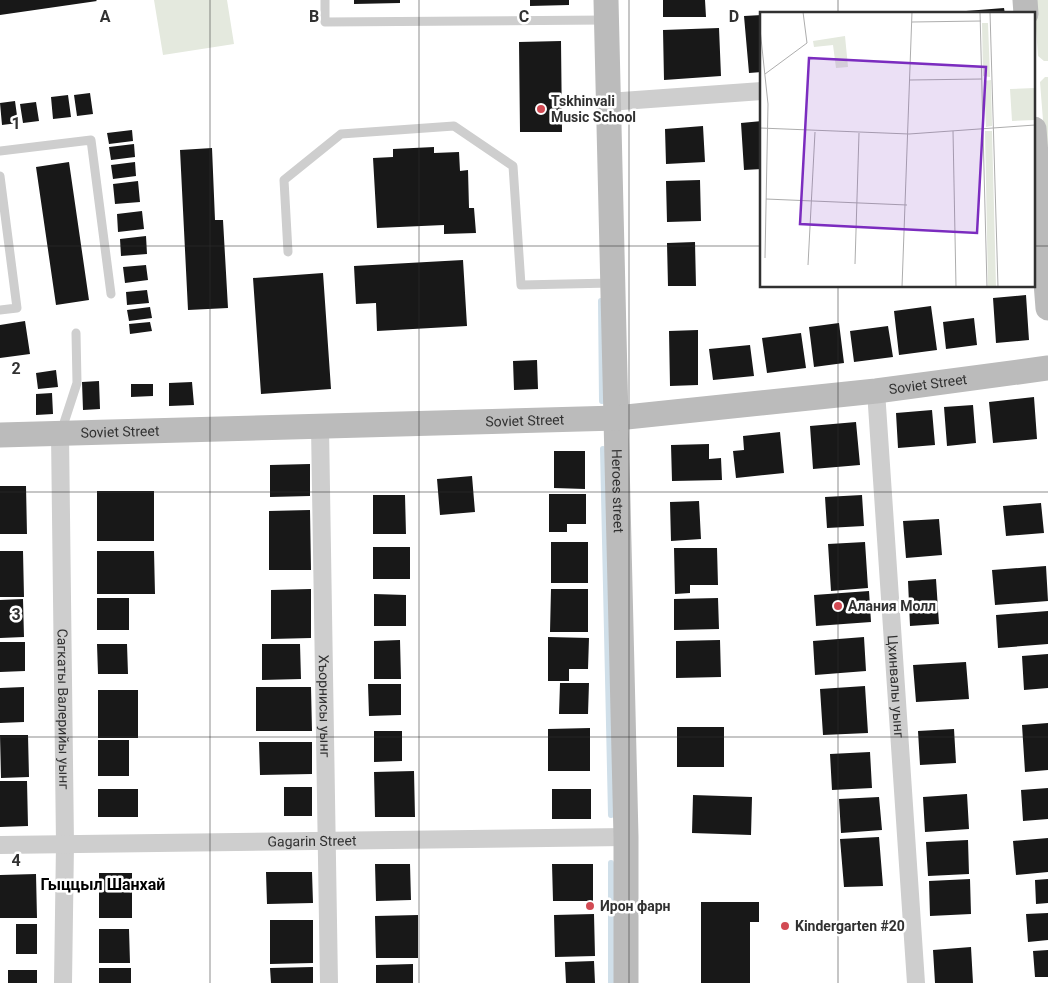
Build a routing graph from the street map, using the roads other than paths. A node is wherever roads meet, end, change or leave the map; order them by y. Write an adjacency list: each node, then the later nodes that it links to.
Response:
1 (325, 0): 2 (lane)
2 (606, 10): 4 (street, Heroes street)
3 (760, 91): 4 (street)
4 (608, 102): 9 (street, Heroes street)
5 (0, 151): 10 (lane)
6 (1036, 155): 11 (street)
7 (0, 176): 12 (lane)
8 (288, 252): 9 (lane)
9 (614, 283): 16 (street, Heroes street)
10 (111, 294)
11 (1048, 308)
12 (0, 310)
13 (76, 333): 19 (lane)
14 (1048, 368): 15 (street, Soviet Street)
15 (876, 391): 16 (street, Soviet Street); 27 (street, Цхинвалы уынг)
16 (617, 418): 17 (street, Soviet Street); 20 (street, Heroes street)
17 (320, 427): 19 (street, Soviet Street); 21 (street, Хъорнисы уынг)
18 (0, 434): 19 (street, Soviet Street)
19 (60, 434): 22 (street, Сагкаты Валерийы уынг)
20 (626, 837): 21 (street, Gagarin Street); 26 (street, Heroes street)
21 (326, 842): 22 (street, Gagarin Street); 25 (street, Хъорнисы уынг)
22 (65, 844): 23 (street, Gagarin Street); 24 (street, Сагкаты Валерийы уынг)
23 (0, 845)
24 (63, 983)
25 (330, 983)
26 (626, 983)
27 (916, 983)

